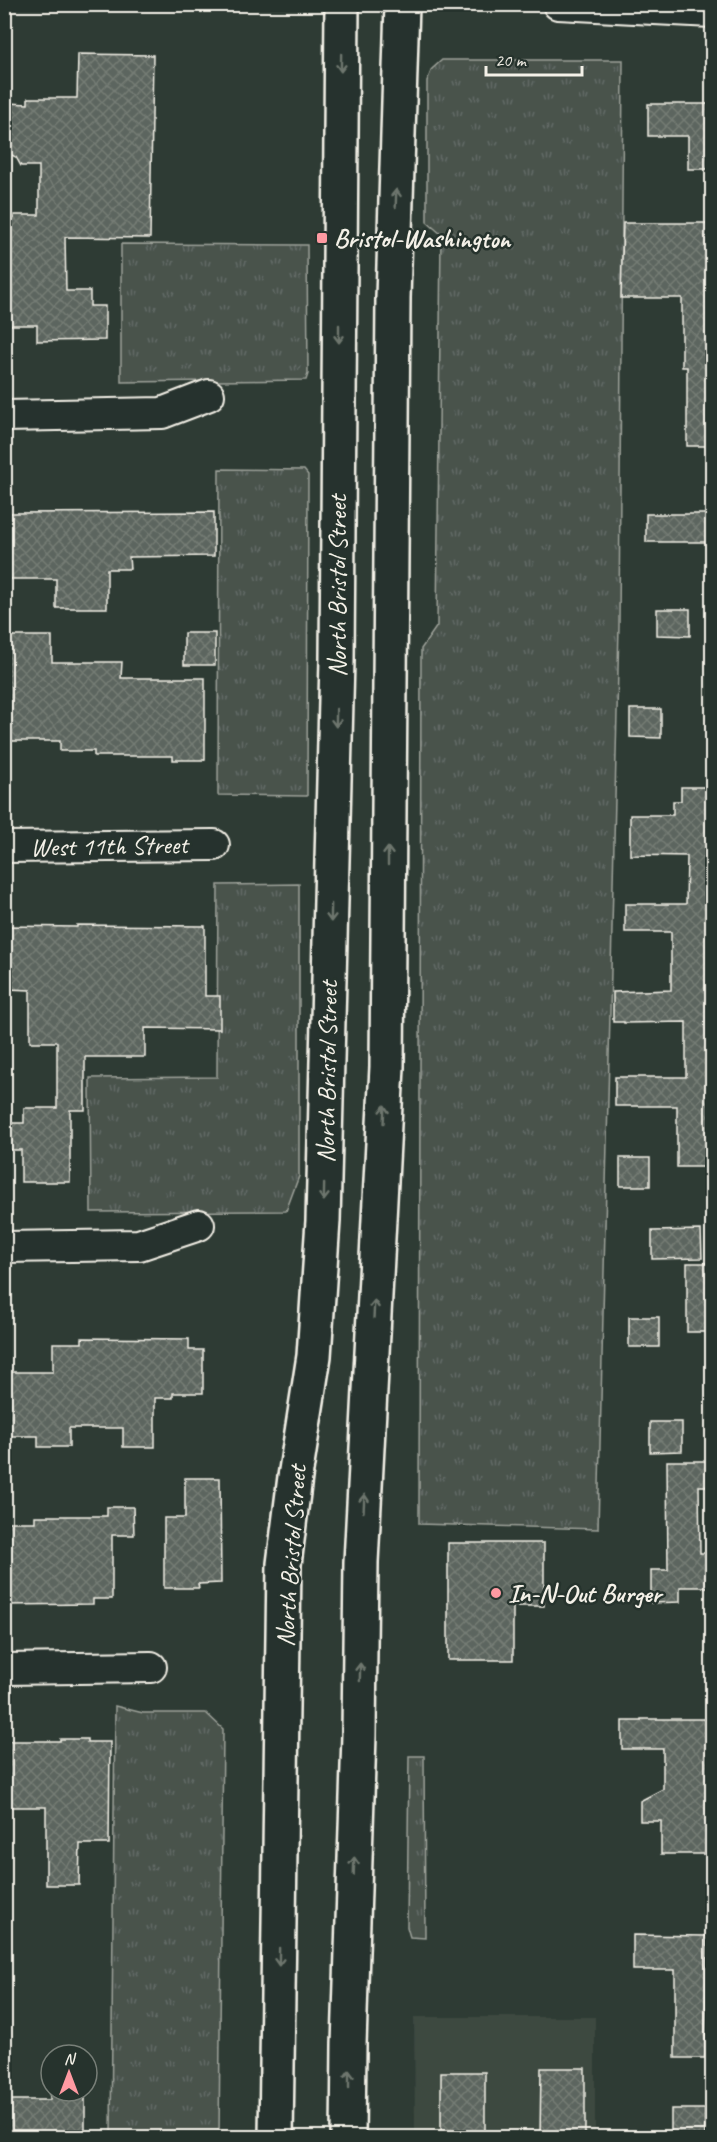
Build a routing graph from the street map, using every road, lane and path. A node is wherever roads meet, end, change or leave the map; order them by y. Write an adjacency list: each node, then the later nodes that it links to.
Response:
1 (342, 4): 13 (main road, North Bristol Street, one-way to 13)
2 (402, 4): 14 (main road, North Bristol Street, one-way to 2)
3 (558, 4): 4 (street)
4 (712, 12)
5 (208, 395): 6 (street)
6 (4, 416)
7 (214, 845): 8 (street, West 11th Street)
8 (4, 847)
9 (199, 1225): 10 (street)
10 (4, 1247)
11 (151, 1667): 12 (street)
12 (4, 1669)
13 (276, 2138)
14 (348, 2138)

